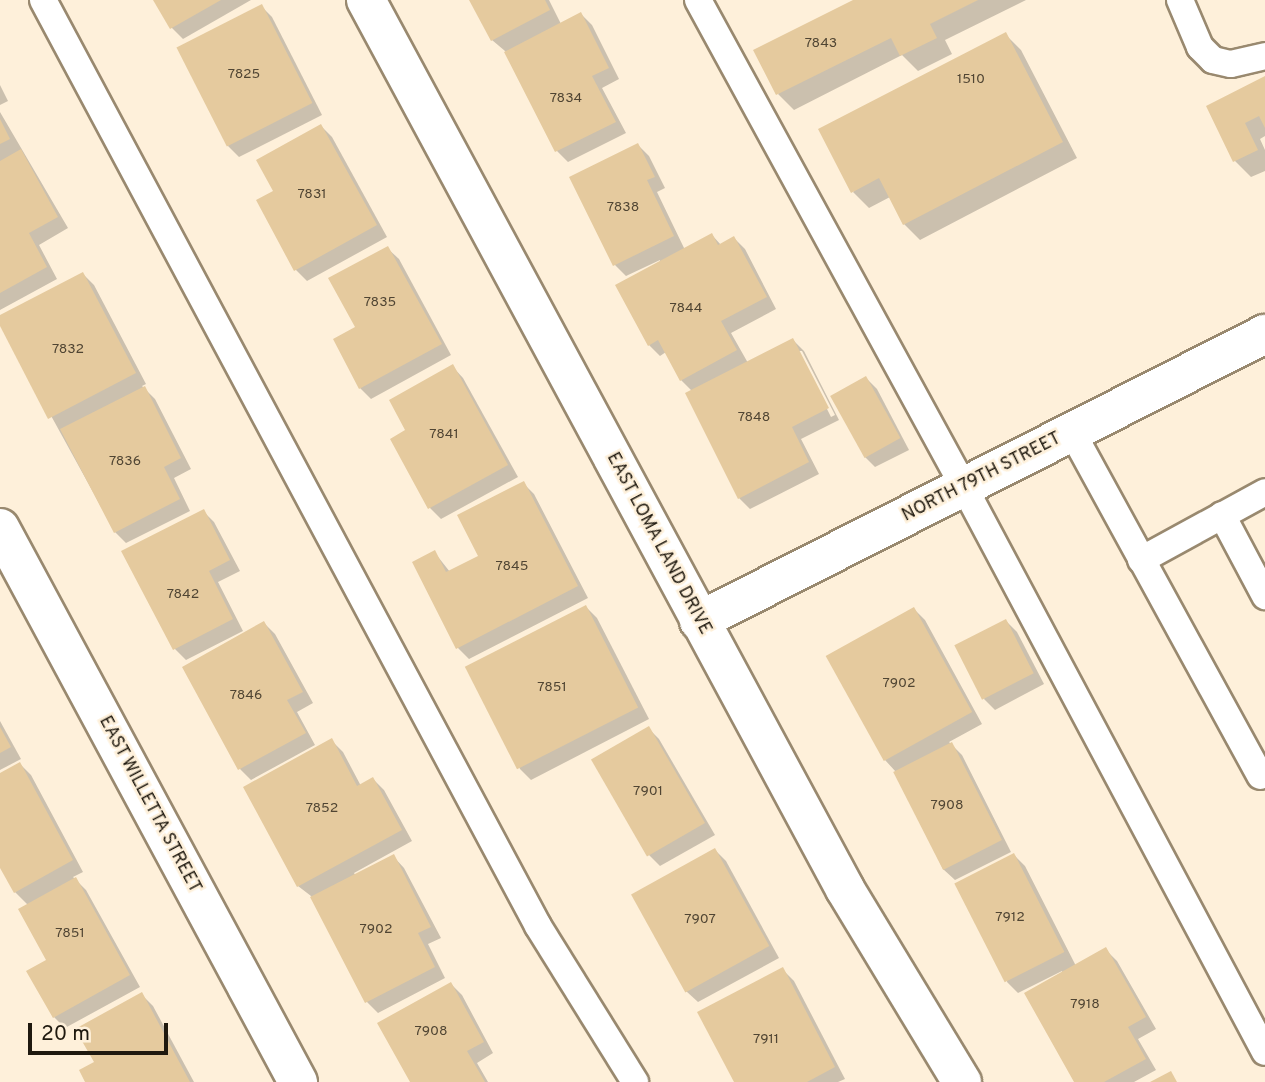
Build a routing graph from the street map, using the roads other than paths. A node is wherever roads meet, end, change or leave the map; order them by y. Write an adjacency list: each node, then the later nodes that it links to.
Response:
1 (43, 0): 18 (lane)
2 (366, 0): 14 (street, EAST LOMA LAND DRIVE)
3 (698, 0): 8 (lane)
4 (1180, 0): 5 (lane)
5 (1265, 56)
6 (1265, 334): 7 (street, NORTH 79TH STREET)
7 (1072, 432): 8 (street, NORTH 79TH STREET); 12 (lane)
8 (964, 487): 14 (street, NORTH 79TH STREET); 16 (lane)
9 (1264, 495): 10 (lane)
10 (1222, 515): 12 (lane); 13 (lane)
11 (0, 528): 17 (street, EAST WILLETTA STREET)
12 (1141, 560): 15 (lane)
13 (1265, 596)
14 (699, 621): 19 (street, EAST LOMA LAND DRIVE)
15 (1263, 779)
16 (1265, 1052)
17 (299, 1082)
18 (635, 1082)
19 (961, 1082)

